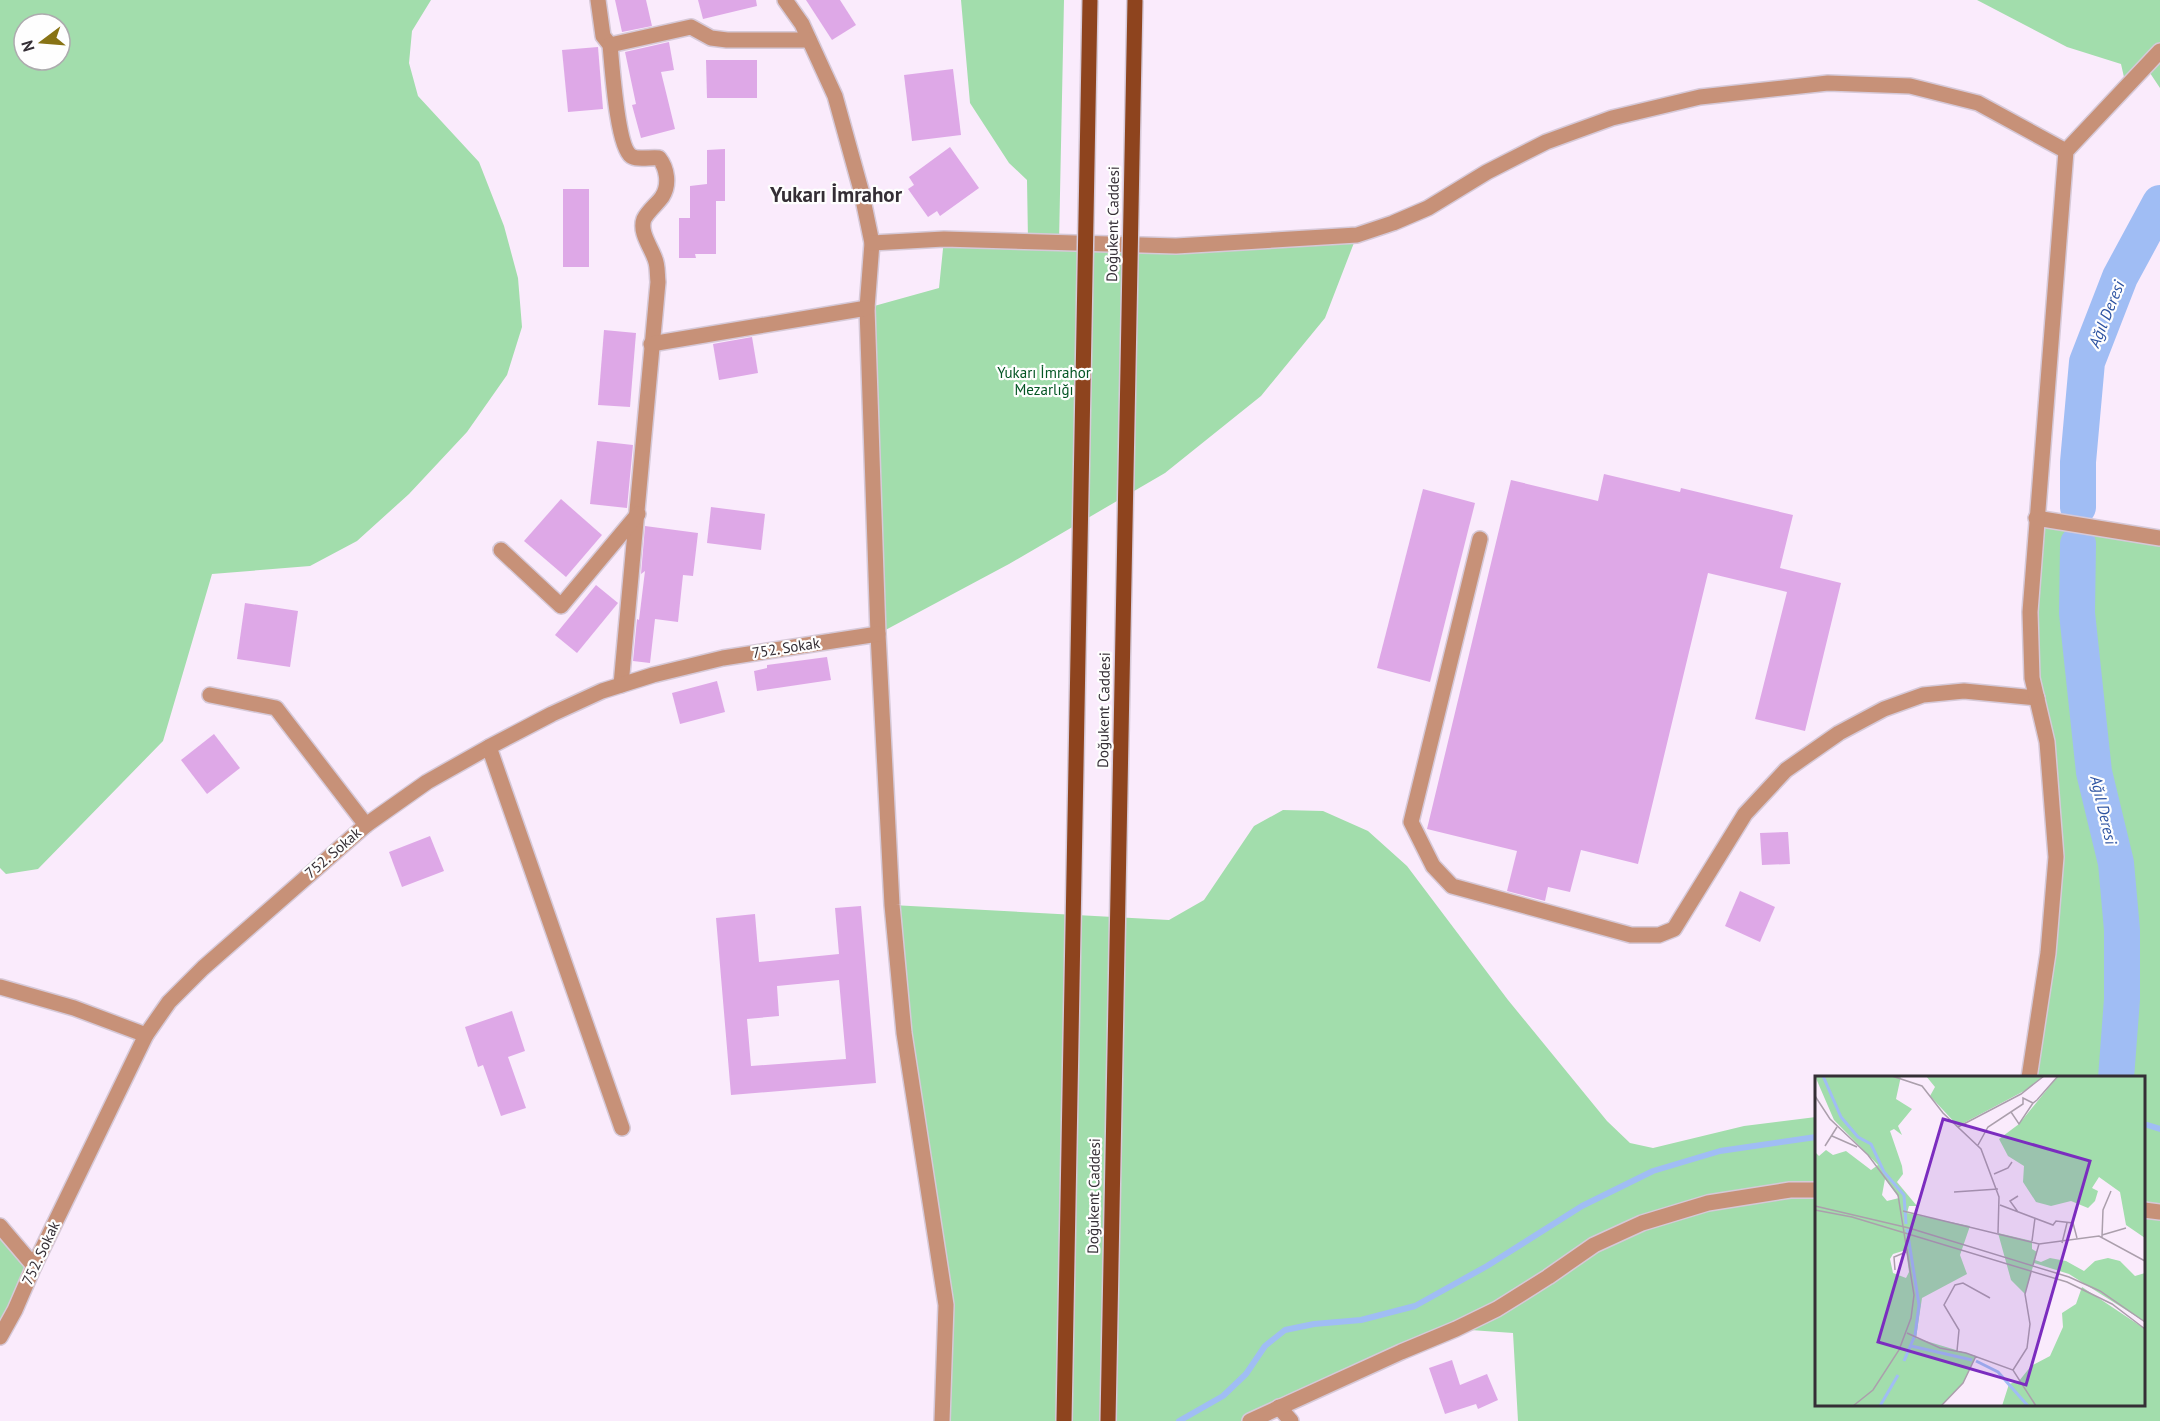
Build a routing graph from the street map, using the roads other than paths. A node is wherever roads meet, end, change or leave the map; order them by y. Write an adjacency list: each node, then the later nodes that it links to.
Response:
1 (598, 0): 6 (street)
2 (784, 0): 5 (street)
3 (1090, 0): 35 (main road, Doğukent Caddesi, bridge)
4 (1135, 0): 36 (main road, Doğukent Caddesi, bridge)
5 (809, 40): 6 (street); 9 (street)
6 (610, 45): 11 (street)
7 (2160, 51): 8 (street)
8 (2066, 150): 9 (street); 13 (street)
9 (872, 243): 10 (street)
10 (867, 308): 11 (street); 17 (street)
11 (651, 344): 12 (street)
12 (638, 514): 16 (street); 18 (street)
13 (2036, 518): 14 (street); 20 (street)
14 (2160, 538)
15 (1480, 539): 20 (street)
16 (501, 550)
17 (878, 634): 18 (street, 752. Sokak); 34 (street)
18 (621, 685): 21 (street, 752. Sokak)
19 (210, 695): 22 (street)
20 (2037, 698): 25 (street)
21 (489, 747): 22 (street, 752. Sokak); 26 (street)
22 (366, 825): 24 (street, 752. Sokak)
23 (0, 987): 24 (street)
24 (146, 1035): 31 (street, 752. Sokak)
25 (2029, 1076)
26 (622, 1128)
27 (1815, 1190): 33 (street)
28 (2145, 1210): 29 (street)
29 (2160, 1212)
30 (0, 1226): 31 (street)
31 (34, 1266): 32 (street, 752. Sokak)
32 (0, 1337)
33 (1279, 1407): 37 (street); 38 (street)
34 (942, 1421)
35 (1064, 1421)
36 (1108, 1421)
37 (1250, 1421)
38 (1291, 1421)

